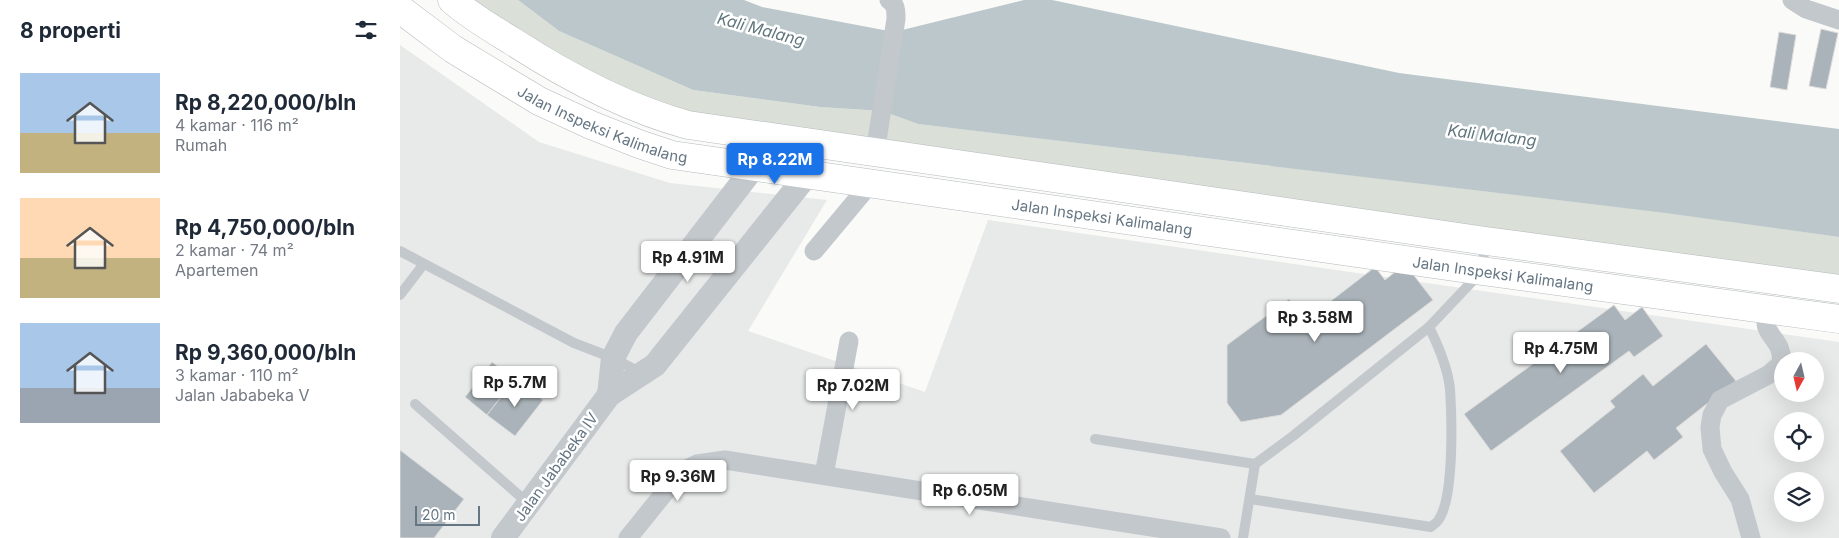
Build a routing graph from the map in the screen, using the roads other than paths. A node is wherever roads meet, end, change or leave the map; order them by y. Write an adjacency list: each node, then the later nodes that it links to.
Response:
1 (452, 0): 6 (main road, Jalan Inspeksi Kalimalang)
2 (1792, 0): 5 (street)
3 (894, 1): 9 (street)
4 (400, 9): 10 (main road, Jalan Inspeksi Kalimalang)
5 (1839, 20)
6 (706, 128): 7 (main road, Jalan Inspeksi Kalimalang); 10 (main road)
7 (759, 136): 8 (main road, Jalan Inspeksi Kalimalang); 11 (street, Jalan Jababeka IV)
8 (812, 144): 9 (main road, Jalan Inspeksi Kalimalang); 12 (street)
9 (875, 153): 14 (main road, Jalan Inspeksi Kalimalang)
10 (703, 160): 11 (main road, Jalan Inspeksi Kalimalang)
11 (754, 167): 12 (main road, Jalan Inspeksi Kalimalang); 25 (street, Jalan Jababeka IV)
12 (808, 175): 13 (main road, Jalan Inspeksi Kalimalang); 26 (street, Jalan Jababeka IV)
13 (870, 184): 16 (street); 18 (main road, Jalan Inspeksi Kalimalang)
14 (1486, 241): 18 (lane); 19 (main road, Jalan Inspeksi Kalimalang)
15 (400, 251): 17 (lane)
16 (814, 251)
17 (423, 265): 20 (lane); 25 (lane)
18 (1482, 271): 21 (main road, Jalan Inspeksi Kalimalang); 23 (lane)
19 (1839, 289)
20 (400, 295)
21 (1769, 309): 22 (main road, Jalan Inspeksi Kalimalang); 38 (street)
22 (1839, 319)
23 (1429, 328): 30 (lane); 32 (lane)
24 (848, 341): 31 (street)
25 (614, 358): 26 (lane); 27 (street, Jalan Jababeka IV)
26 (642, 374): 27 (street, Jalan Jababeka IV)
27 (609, 395): 33 (street, Jalan Jababeka IV)
28 (415, 404): 33 (lane)
29 (1095, 439): 30 (lane)
30 (1255, 464): 32 (lane)
31 (824, 475): 35 (street); 36 (street)
32 (1250, 499): 37 (lane)
33 (529, 504): 34 (street, Jalan Jababeka IV)
34 (504, 538)
35 (628, 538)
36 (1221, 538)
37 (1243, 538)
38 (1751, 538)

